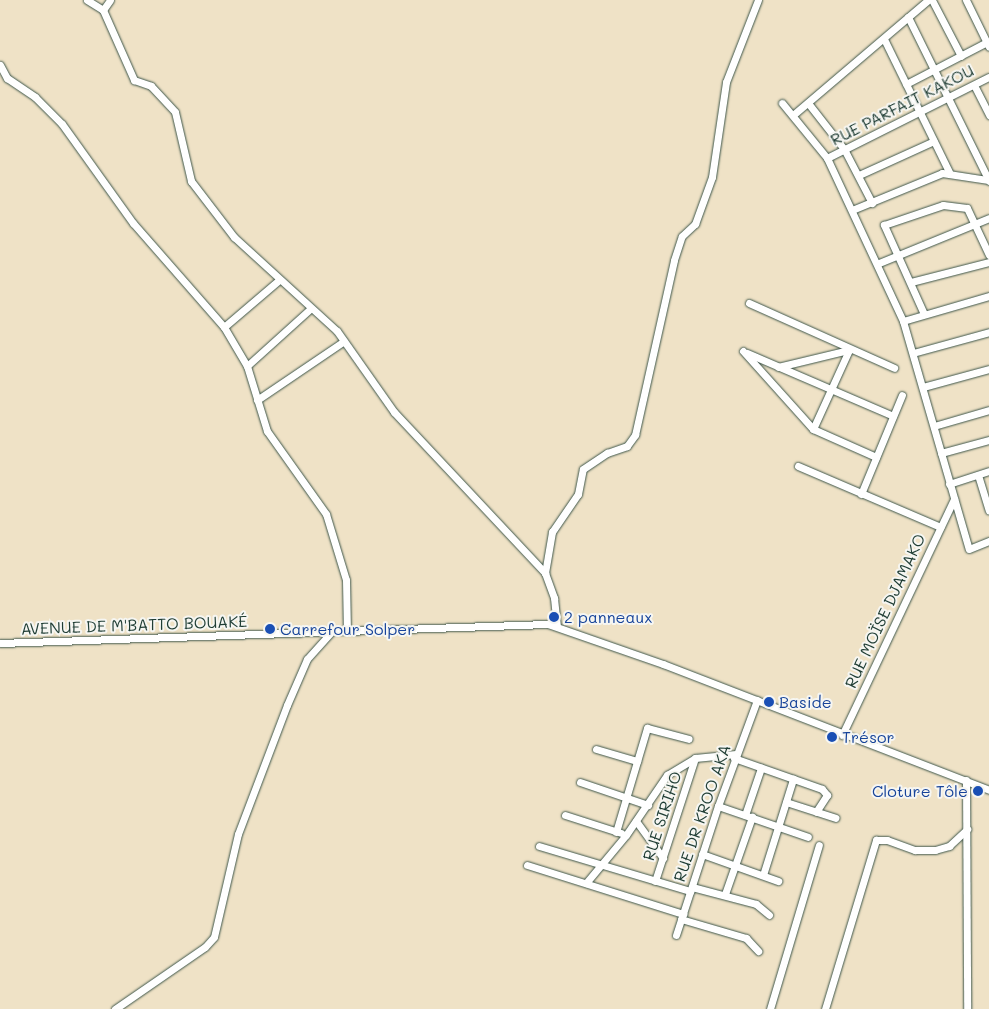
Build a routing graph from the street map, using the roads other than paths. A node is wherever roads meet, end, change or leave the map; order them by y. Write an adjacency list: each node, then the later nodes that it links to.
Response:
1 (87, 0): 7 (street)
2 (110, 0): 7 (street)
3 (758, 0): 73 (street)
4 (928, 0): 8 (street)
5 (932, 0): 11 (street)
6 (966, 0): 10 (street)
7 (103, 10): 37 (street)
8 (908, 17): 9 (street); 13 (street)
9 (884, 39): 15 (street); 19 (street)
10 (988, 45): 11 (street)
11 (961, 56): 13 (street)
12 (0, 65): 44 (street)
13 (934, 70): 15 (street); 17 (street)
14 (989, 77): 16 (street, RUE PARFAIT KAKOU)
15 (906, 84): 20 (street)
16 (974, 85): 17 (street, RUE PARFAIT KAKOU); 21 (street)
17 (948, 97): 20 (street, RUE PARFAIT KAKOU); 28 (street)
18 (782, 103): 22 (street)
19 (808, 103): 22 (street); 24 (street)
20 (920, 112): 23 (street); 24 (street, RUE PARFAIT KAKOU)
21 (989, 115)
22 (793, 116): 25 (street)
23 (934, 141): 26 (street); 27 (street)
24 (844, 148): 25 (street, RUE PARFAIT KAKOU); 27 (street)
25 (827, 158): 30 (street)
26 (950, 174): 28 (street); 29 (street)
27 (859, 175): 29 (street)
28 (988, 178)
29 (872, 203): 30 (street)
30 (852, 210): 36 (street)
31 (989, 218): 32 (street)
32 (975, 224): 33 (street); 33 (street); 34 (street)
33 (898, 255): 36 (street); 38 (street)
34 (989, 255)
35 (989, 262): 38 (street)
36 (879, 263): 43 (street)
37 (279, 280): 41 (street); 44 (street)
38 (911, 282): 42 (street)
39 (989, 296): 42 (street)
40 (749, 302): 47 (street)
41 (310, 309): 46 (street); 49 (street)
42 (924, 314): 43 (street)
43 (903, 320): 48 (street)
44 (224, 327): 49 (street)
45 (989, 332): 48 (street)
46 (344, 341): 56 (street); 73 (street)
47 (850, 350): 50 (street); 51 (street); 54 (street)
48 (913, 353): 53 (street)
49 (247, 366): 56 (street)
50 (778, 366): 54 (street); 60 (street)
51 (894, 368)
52 (989, 369): 53 (street)
53 (923, 387): 59 (street)
54 (830, 389): 58 (street); 60 (street)
55 (902, 395): 58 (street)
56 (258, 400): 75 (street)
57 (989, 410): 59 (street)
58 (893, 416): 63 (street)
59 (934, 426): 62 (street)
60 (813, 429): 63 (street)
61 (989, 440): 62 (street)
62 (941, 453): 67 (street)
63 (876, 456): 68 (street)
64 (798, 466): 68 (street)
65 (989, 471): 66 (street)
66 (978, 475): 67 (street); 70 (street)
67 (949, 484): 69 (street)
68 (861, 494): 71 (street)
69 (954, 499): 71 (street, RUE MOÏSE DJAMAKO); 72 (street)
70 (989, 510)
71 (940, 527): 79 (street, RUE MOÏSE DJAMAKO)
72 (989, 541)
73 (545, 573): 74 (street)
74 (557, 626): 75 (street, AVENUE DE M'BATTO BOUAKÉ); 78 (street, AVENUE DE M'BATTO BOUAKÉ)
75 (347, 630): 76 (street, AVENUE DE M'BATTO BOUAKÉ)
76 (332, 631): 77 (street, AVENUE DE M'BATTO BOUAKÉ); 121 (street)
77 (0, 643)
78 (757, 700): 79 (street, AVENUE DE M'BATTO BOUAKÉ); 82 (street, RUE DR KROO AKA)
79 (842, 735): 87 (street, AVENUE DE M'BATTO BOUAKÉ)
80 (689, 739): 84 (street)
81 (596, 749): 84 (street)
82 (735, 756): 83 (street); 85 (street); 93 (street, RUE DR KROO AKA)
83 (695, 758): 92 (street); 107 (street, RUE SIRIHO)
84 (637, 761): 90 (street)
85 (761, 768): 86 (street); 96 (street)
86 (793, 779): 91 (street); 94 (street)
87 (966, 780): 89 (street, AVENUE DE M'BATTO BOUAKÉ); 100 (street)
88 (580, 782): 90 (street)
89 (989, 790)
90 (626, 797): 92 (street); 101 (street)
91 (786, 802): 94 (street); 99 (street)
92 (648, 805): 98 (street)
93 (718, 806): 96 (street); 106 (street, RUE DR KROO AKA)
94 (816, 812): 97 (street)
95 (566, 815): 101 (street)
96 (748, 816): 99 (street); 110 (street)
97 (836, 818)
98 (636, 821): 102 (street); 107 (street)
99 (778, 826): 103 (street); 111 (street)
100 (968, 829): 123 (street); 124 (street)
101 (616, 832): 102 (street)
102 (626, 835): 109 (street)
103 (808, 837)
104 (819, 845): 122 (street)
105 (539, 846): 109 (street)
106 (702, 854): 110 (street); 115 (street, RUE DR KROO AKA)
107 (663, 858): 112 (street, RUE SIRIHO)
108 (527, 865): 114 (street)
109 (601, 865): 112 (street); 114 (street)
110 (736, 866): 111 (street); 116 (street)
111 (763, 875): 113 (street)
112 (655, 881): 115 (street)
113 (778, 881)
114 (586, 883): 118 (street)
115 (691, 889): 116 (street); 118 (street, RUE DR KROO AKA)
116 (725, 894): 117 (street)
117 (769, 915)
118 (682, 916): 119 (street, RUE DR KROO AKA); 120 (street)
119 (676, 935)
120 (758, 951)
121 (115, 1009)
122 (770, 1009)
123 (825, 1009)
124 (967, 1009)

